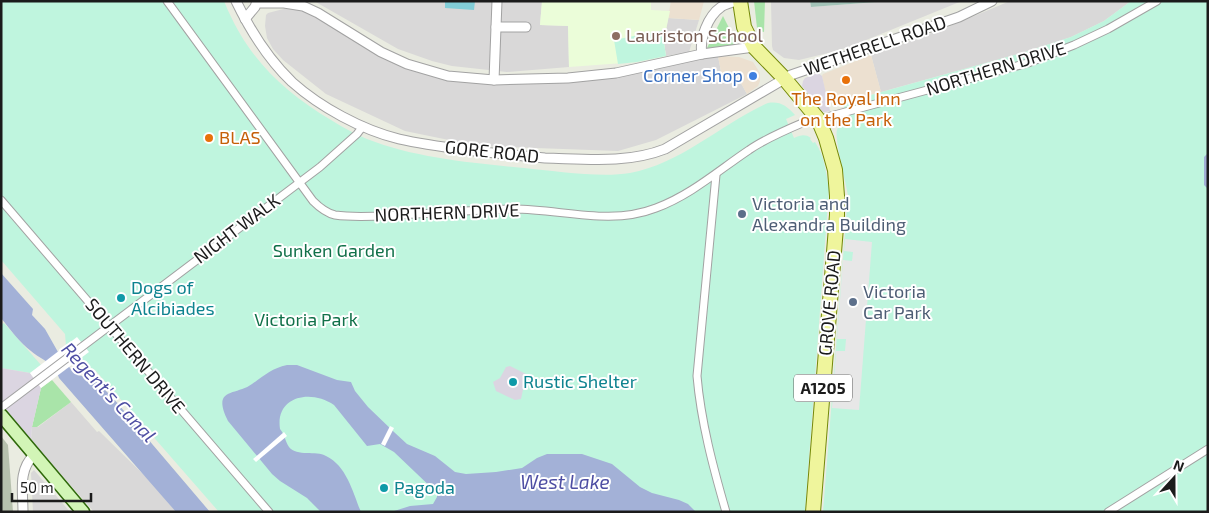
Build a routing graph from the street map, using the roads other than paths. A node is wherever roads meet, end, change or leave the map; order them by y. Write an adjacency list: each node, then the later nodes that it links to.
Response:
1 (167, 1): 19 (street, NORTHERN DRIVE)
2 (236, 1): 8 (street, GORE ROAD)
3 (497, 1): 9 (street)
4 (738, 1): 11 (main road, A1205); 12 (street)
5 (992, 1): 13 (street, WETHERELL ROAD)
6 (1157, 1): 15 (street, NORTHERN DRIVE)
7 (257, 2): 8 (street); 14 (street)
8 (245, 19): 17 (street, GORE ROAD)
9 (496, 27): 10 (street); 14 (street)
10 (526, 27)
11 (754, 47): 12 (street); 13 (main road, A1205)
12 (702, 54): 14 (street)
13 (784, 78): 17 (street, GORE ROAD); 30 (main road, GROVE ROAD / A1205)
14 (494, 80)
15 (827, 117)
16 (807, 121): 18 (street, NORTHERN DRIVE)
17 (363, 126): 19 (street, NIGHT WALK)
18 (716, 175): 19 (street, NORTHERN DRIVE); 29 (street)
19 (299, 182): 21 (street, NIGHT WALK)
20 (1, 200): 21 (street, SOUTHERN DRIVE)
21 (110, 326): 22 (street, NIGHT WALK); 28 (street, SOUTHERN DRIVE)
22 (1, 408)
23 (1, 415): 25 (main road)
24 (1208, 450): 31 (street)
25 (34, 455): 26 (street); 27 (main road)
26 (23, 512)
27 (83, 512)
28 (269, 512)
29 (726, 512)
30 (813, 512)
31 (1108, 512)

